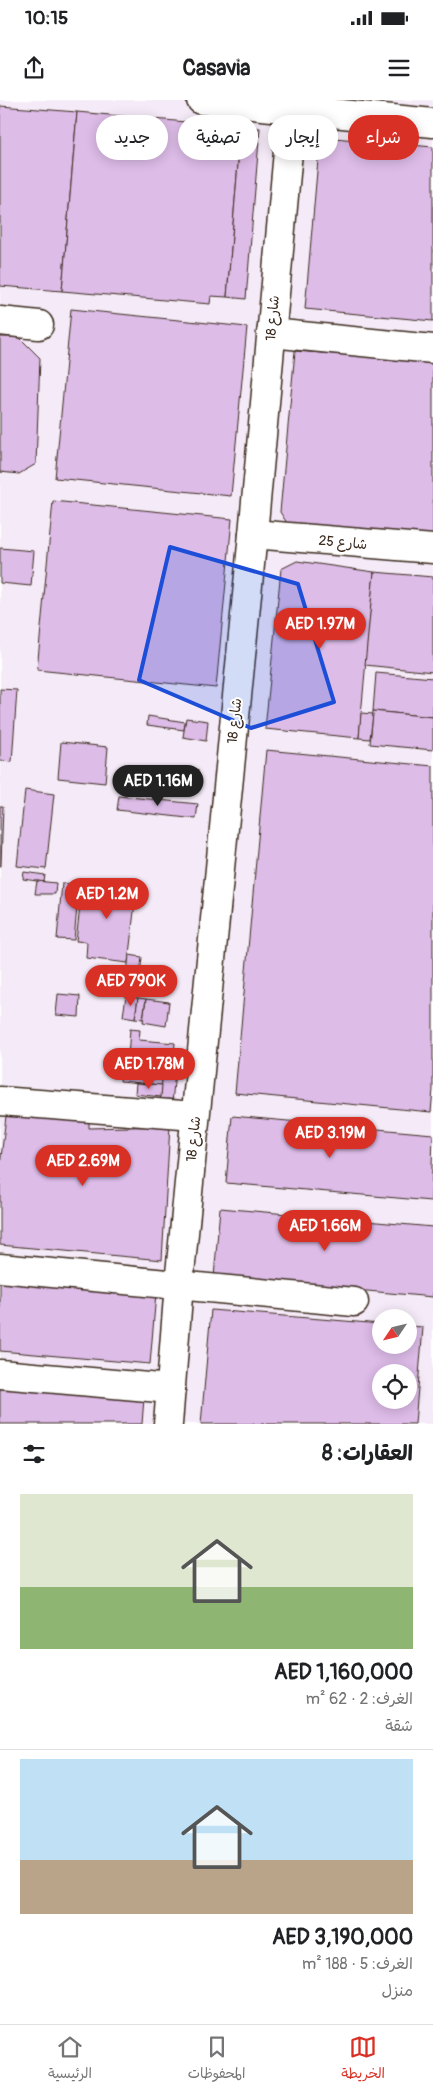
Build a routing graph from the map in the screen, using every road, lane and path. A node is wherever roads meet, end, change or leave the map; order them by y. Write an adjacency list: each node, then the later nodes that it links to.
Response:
1 (201, 100): 2 (street)
2 (243, 102): 3 (street)
3 (292, 108): 4 (street); 8 (street, شارع 18)
4 (405, 110): 5 (street)
5 (433, 123)
6 (0, 321): 7 (street)
7 (39, 325)
8 (271, 333): 9 (street); 10 (street, شارع 18)
9 (433, 349)
10 (253, 534): 11 (street, شارع 25); 13 (street, شارع 18)
11 (433, 549)
12 (0, 1101): 13 (street)
13 (195, 1116): 15 (street, شارع 18)
14 (0, 1268): 15 (street)
15 (178, 1294): 16 (street); 18 (street, شارع 18)
16 (355, 1310)
17 (0, 1374): 18 (street)
18 (172, 1389): 19 (street, شارع 18)
19 (168, 1424)

